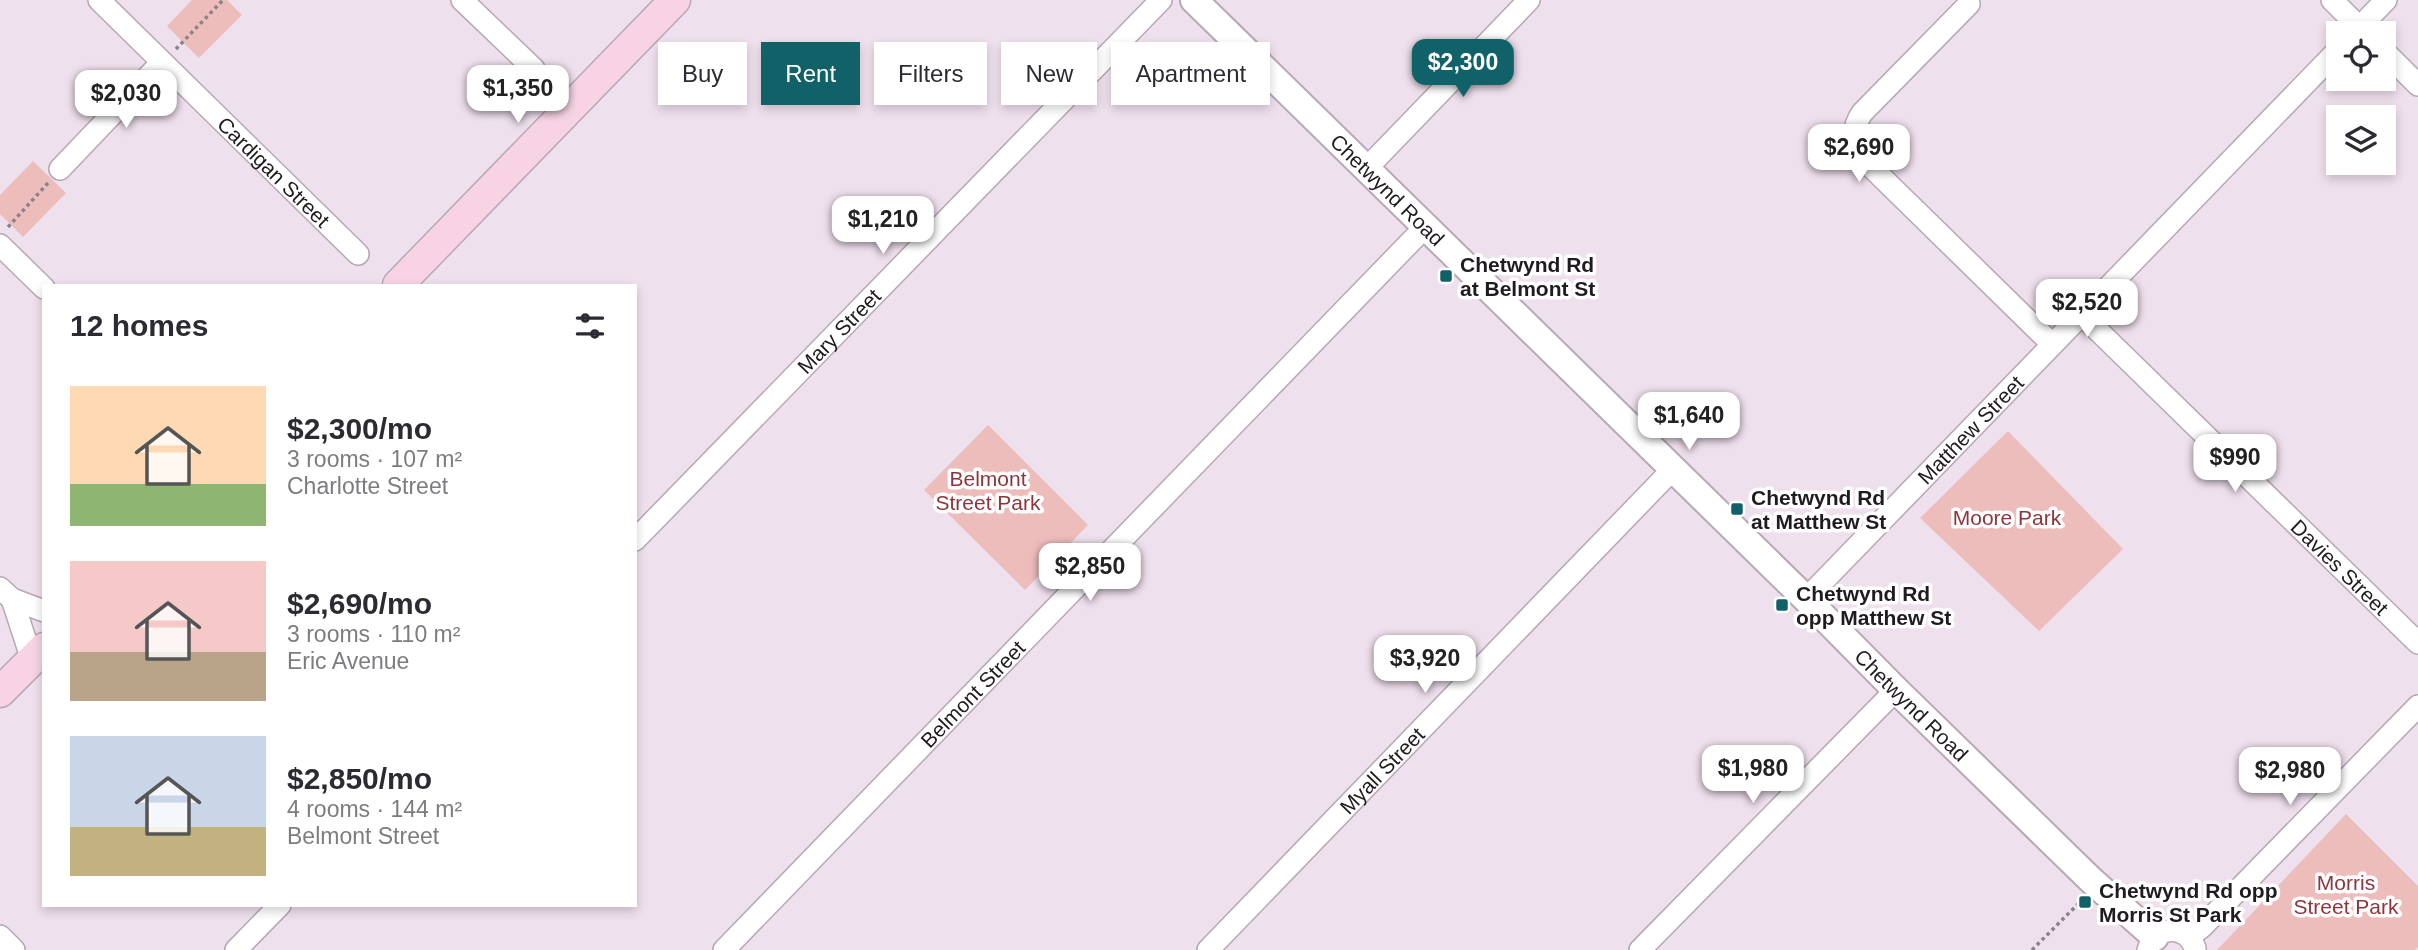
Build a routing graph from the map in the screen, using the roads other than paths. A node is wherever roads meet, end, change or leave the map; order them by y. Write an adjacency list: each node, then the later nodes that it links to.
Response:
1 (99, 0): 12 (street, Cardigan Street)
2 (462, 0): 15 (street)
3 (675, 0): 22 (main road)
4 (1161, 0): 27 (street, Mary Street)
5 (1194, 0): 18 (street, Chetwynd Road)
6 (1529, 0): 18 (street)
7 (2332, 0): 10 (street)
8 (2386, 0): 11 (street)
9 (1969, 4): 25 (street)
10 (2351, 21)
11 (2368, 21)
12 (162, 62): 17 (street); 21 (street, Cardigan Street)
13 (2326, 62): 24 (street, Matthew Street)
14 (2396, 63): 16 (street)
15 (534, 69)
16 (2418, 85)
17 (60, 169)
18 (1366, 169): 19 (street, Chetwynd Road)
19 (1426, 226): 26 (street, Chetwynd Road); 42 (street, Belmont Street)
20 (0, 245): 23 (street)
21 (358, 254)
22 (399, 284)
23 (42, 286)
24 (2081, 314): 25 (street, Matthew Street); 31 (street, Davies Street)
25 (2052, 344): 29 (street, Matthew Street)
26 (1672, 469): 29 (street, Chetwynd Road); 43 (street, Myall Street)
27 (637, 538)
28 (6, 593): 30 (street); 32 (street)
29 (1807, 599): 33 (street, Chetwynd Road)
30 (42, 610)
31 (2418, 643)
32 (38, 654): 34 (main road)
33 (1896, 690): 38 (street, Chetwynd Road); 44 (street)
34 (0, 692)
35 (2418, 706): 39 (street)
36 (278, 907): 41 (street)
37 (0, 936): 40 (street)
38 (2152, 944): 39 (street)
39 (2192, 944)
40 (14, 950)
41 (236, 950)
42 (724, 950)
43 (1208, 950)
44 (1640, 950)

